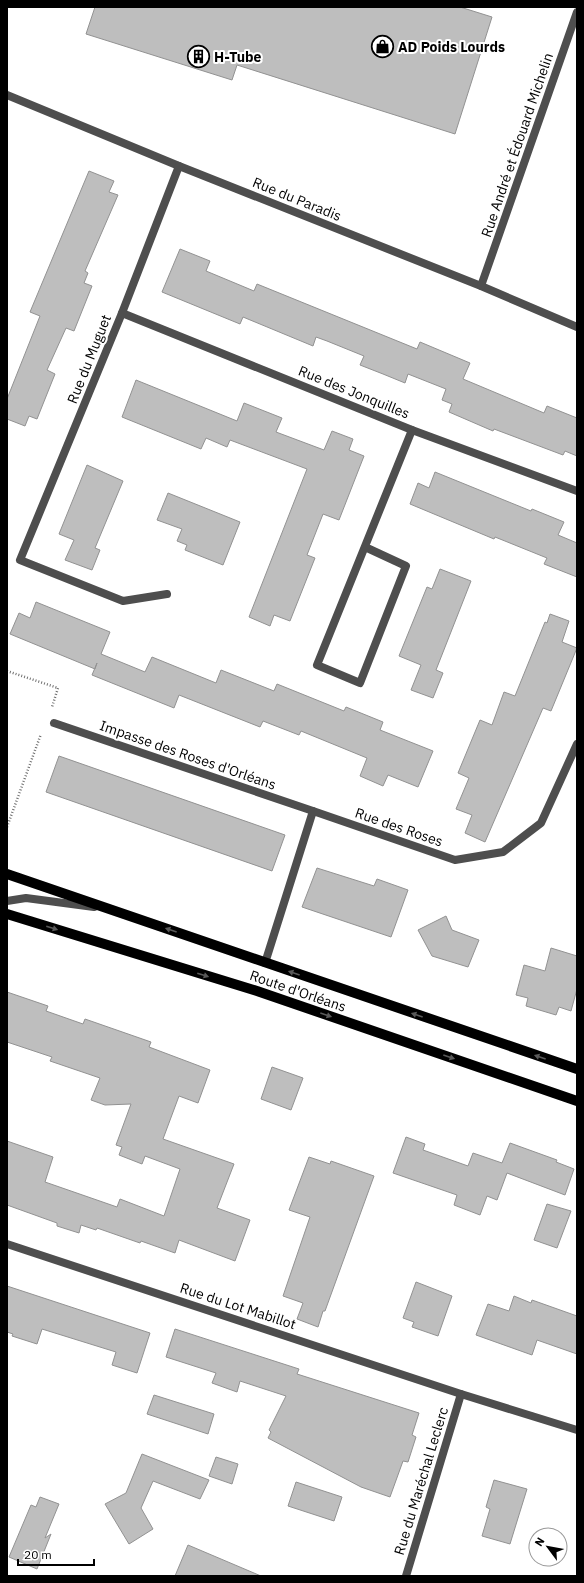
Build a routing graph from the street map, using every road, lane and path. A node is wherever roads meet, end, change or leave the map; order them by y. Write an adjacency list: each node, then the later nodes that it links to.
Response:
1 (577, 12): 4 (street, Rue André et Édouard Michelin)
2 (7, 95): 3 (street, Rue du Paradis)
3 (179, 166): 4 (street, Rue du Paradis); 5 (street, Rue du Muguet)
4 (481, 286): 6 (street, Rue du Paradis)
5 (122, 313): 7 (street, Rue des Jonquilles); 10 (street, Rue du Muguet)
6 (577, 328)
7 (412, 430): 8 (street, Rue des Jonquilles); 9 (street)
8 (577, 491)
9 (365, 547): 9 (street)
10 (167, 594)
11 (7, 671): 12 (path)
12 (50, 710)
13 (54, 723): 16 (street, Impasse des Roses d'Orléans)
14 (42, 732): 17 (path)
15 (577, 744): 16 (street, Rue des Roses)
16 (313, 811): 22 (street)
17 (7, 827)
18 (7, 874): 20 (main road, Route d'Orléans)
19 (7, 901): 20 (street, Route d'Orléans)
20 (110, 909): 22 (main road, Route d'Orléans, one-way to 20)
21 (7, 914): 24 (main road, Route d'Orléans, one-way to 24)
22 (265, 963): 23 (main road, Route d'Orléans, one-way to 22)
23 (577, 1069)
24 (577, 1101)
25 (7, 1244): 26 (street, Rue du Lot Mabillot)
26 (461, 1394): 27 (street, Rue du Lot Mabillot); 28 (street, Rue du Maréchal Leclerc)
27 (577, 1430)
28 (406, 1576)

